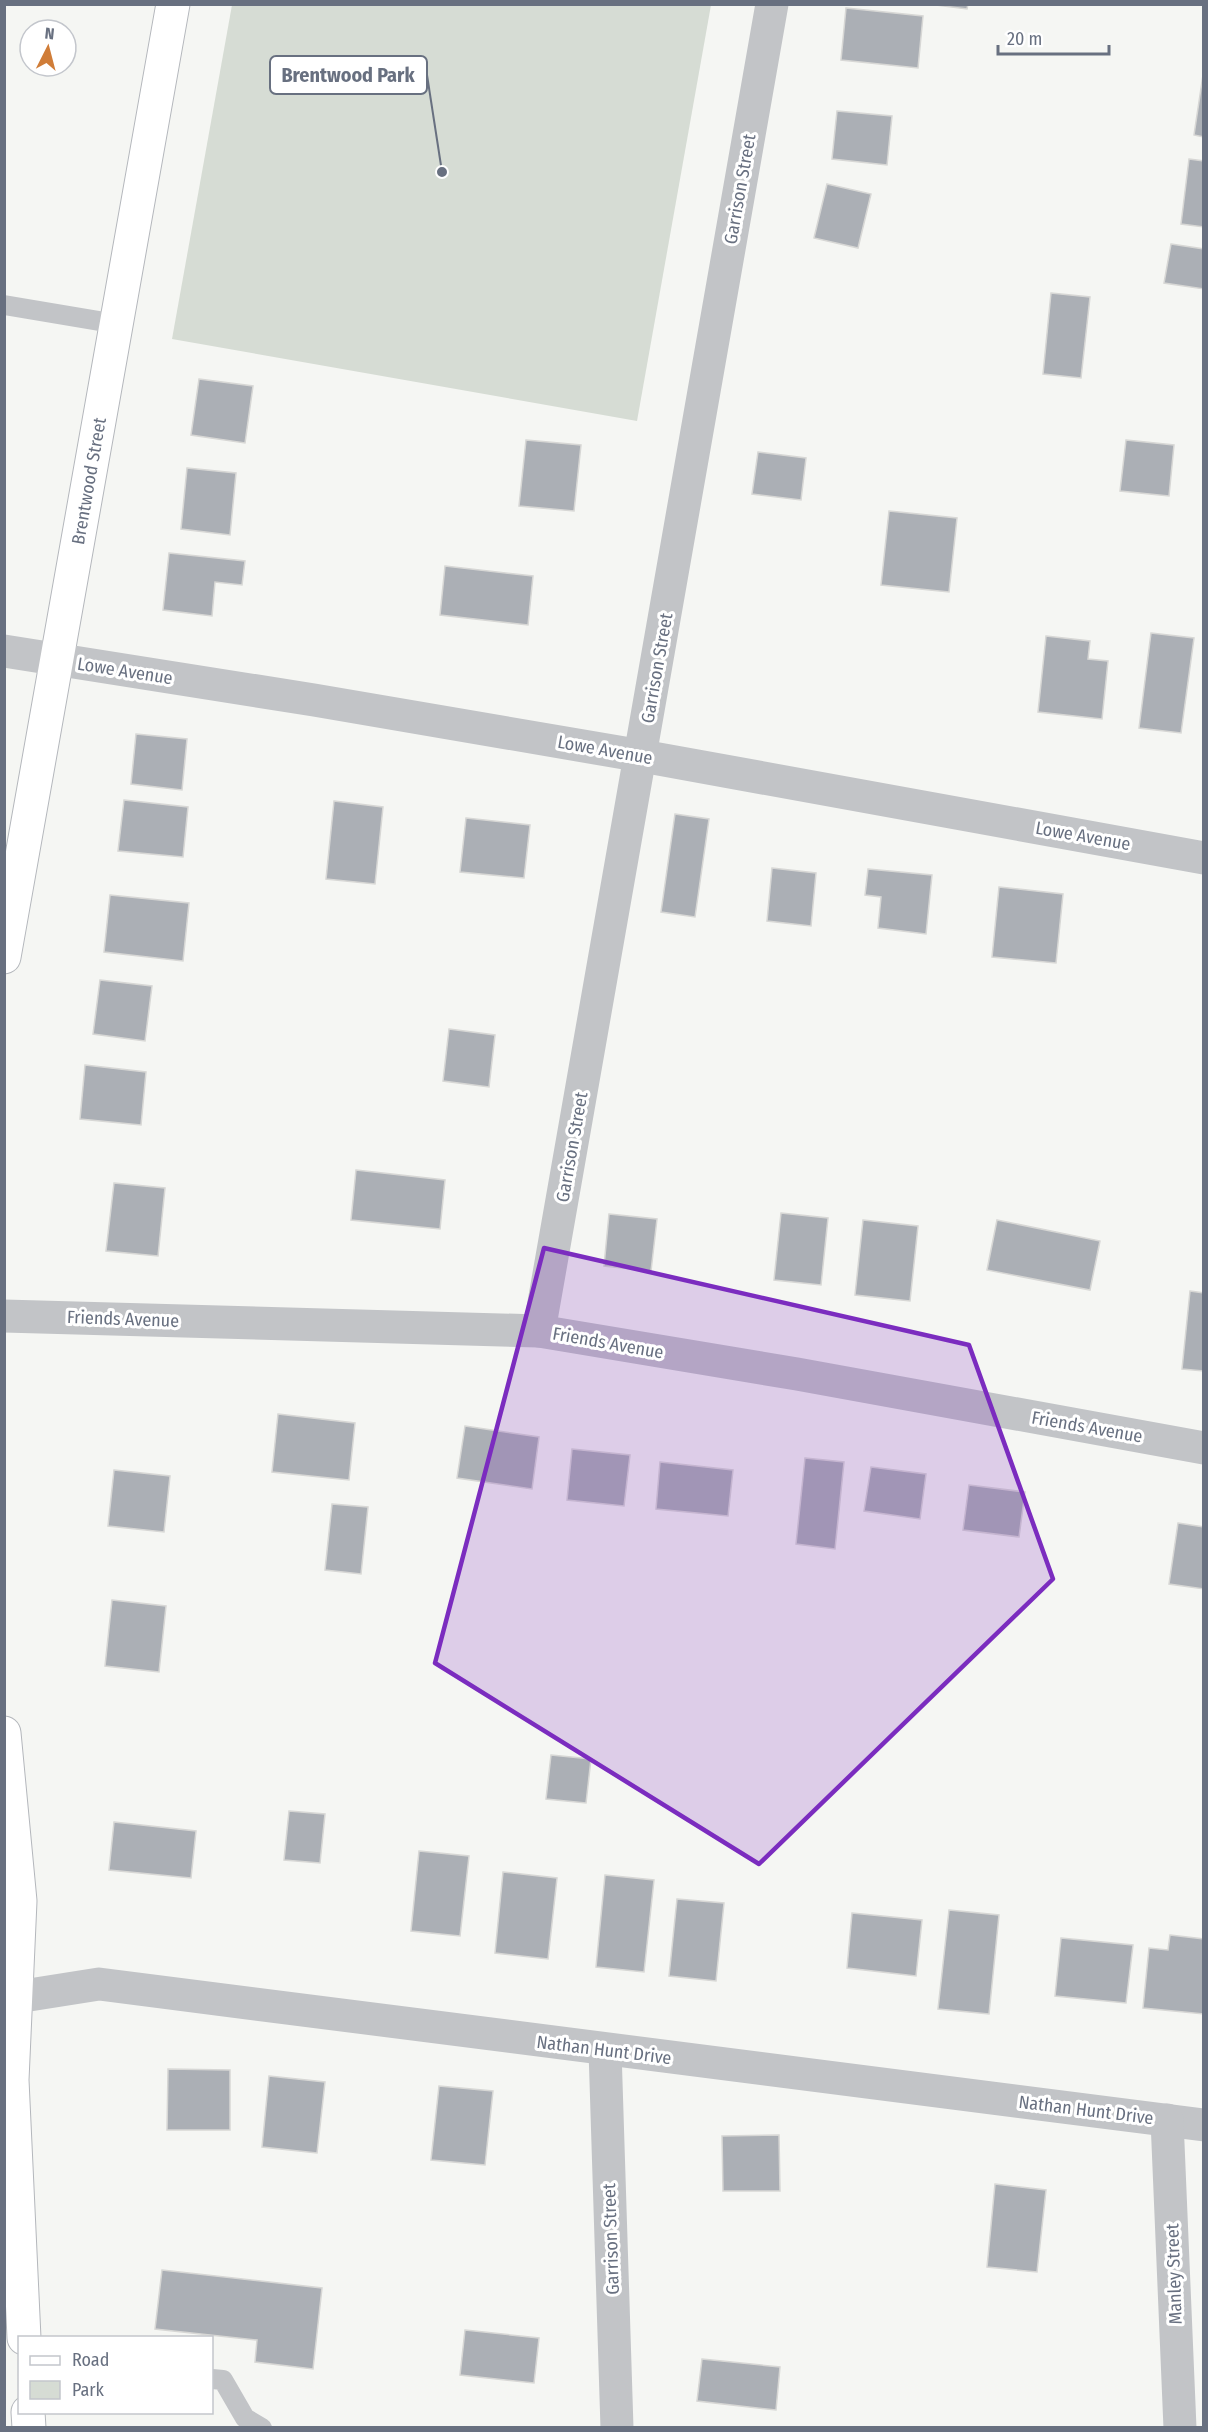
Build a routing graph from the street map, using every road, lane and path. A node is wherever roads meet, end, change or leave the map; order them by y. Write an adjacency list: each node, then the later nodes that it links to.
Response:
1 (173, 4): 4 (main road, Brentwood Street)
2 (772, 4): 7 (street, Garrison Street)
3 (4, 305): 4 (lane)
4 (117, 324): 6 (main road, Brentwood Street)
5 (4, 651): 6 (street, Lowe Avenue)
6 (57, 661): 7 (street, Lowe Avenue); 9 (main road, Brentwood Street)
7 (642, 756): 8 (street, Lowe Avenue); 11 (street, Garrison Street)
8 (1203, 858)
9 (4, 957)
10 (4, 1316): 11 (street, Friends Avenue)
11 (539, 1331): 12 (street, Friends Avenue)
12 (1203, 1448)
13 (4, 1733): 14 (main road)
14 (10, 1998): 15 (street, Nathan Hunt Drive); 18 (main road)
15 (605, 2050): 16 (street, Nathan Hunt Drive); 21 (street, Garrison Street)
16 (1167, 2120): 17 (street, Nathan Hunt Drive); 22 (street, Manley Street)
17 (1203, 2125)
18 (24, 2336)
19 (213, 2379): 20 (lane)
20 (262, 2427)
21 (617, 2427)
22 (1180, 2427)

